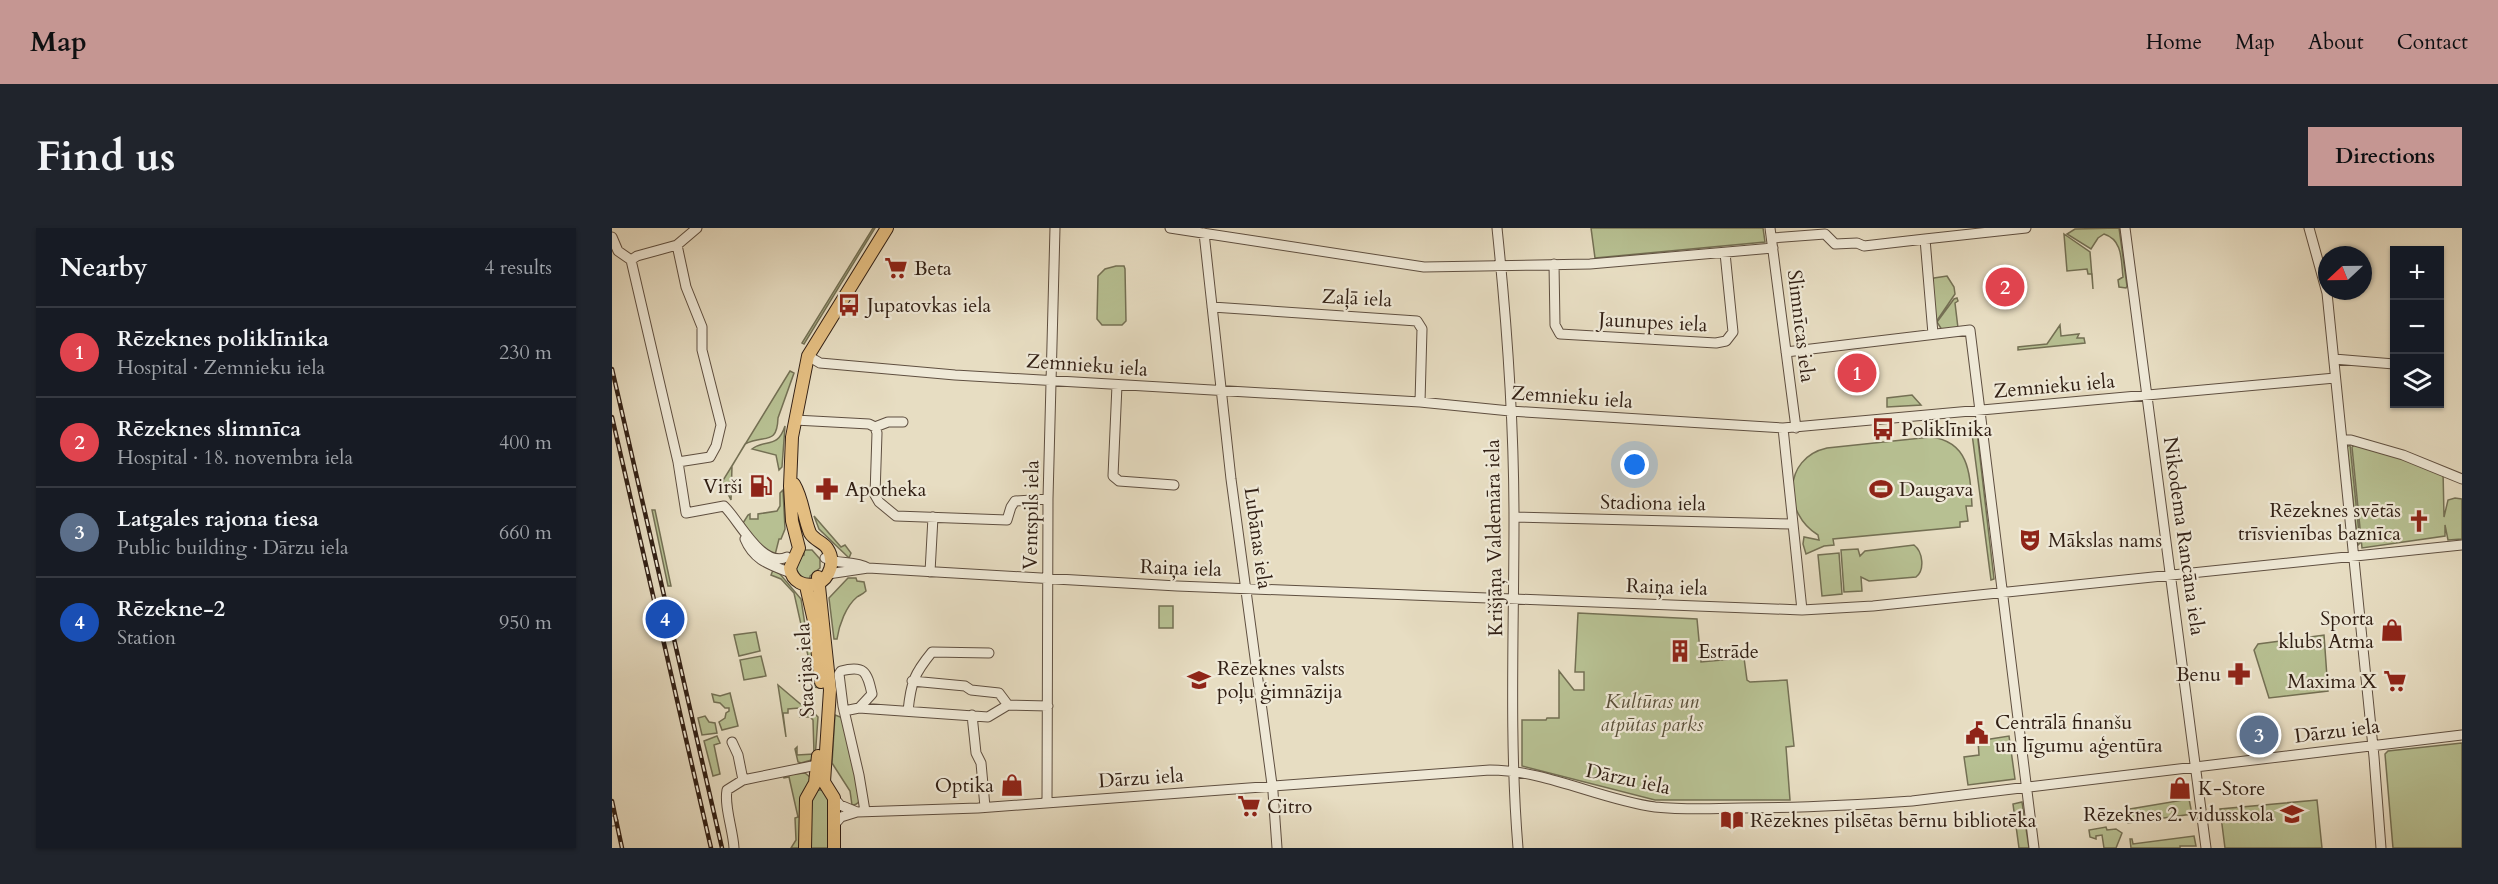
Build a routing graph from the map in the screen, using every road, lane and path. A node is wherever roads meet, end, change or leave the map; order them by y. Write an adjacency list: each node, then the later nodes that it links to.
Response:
1 (697, 228): 13 (street)
2 (887, 228): 22 (main road)
3 (1056, 228): 26 (street, Ventspils iela)
4 (1170, 228): 9 (street)
5 (1497, 228): 18 (street, Krišjāņa Valdemāra iela)
6 (2026, 228): 12 (street)
7 (2125, 228): 29 (street, Nikodema Rancāna iela)
8 (2309, 228): 23 (street)
9 (1204, 233): 18 (street); 19 (street, Lubānas iela)
10 (1771, 233): 12 (street); 14 (street, Slimnīcas iela)
11 (612, 237): 16 (street)
12 (1925, 239): 20 (street)
13 (677, 245): 16 (street); 39 (street)
14 (1773, 248): 15 (street); 21 (street, Slimnīcas iela)
15 (1725, 253): 17 (street); 17 (street, Jaunupes iela)
16 (631, 260): 39 (street)
17 (1554, 264): 18 (street)
18 (1501, 265): 31 (street, Krišjāņa Valdemāra iela)
19 (1212, 307): 28 (street, Lubānas iela); 30 (street, Zaļā iela)
20 (1933, 334): 21 (street); 32 (street)
21 (1786, 352): 37 (street, Slimnīcas iela)
22 (809, 354): 26 (street, Zemnieku iela); 33 (main road)
23 (2334, 359): 24 (street); 25 (street)
24 (2390, 364)
25 (2335, 378): 29 (street, Zemnieku iela); 38 (street)
26 (1052, 380): 27 (street, Zemnieku iela); 43 (street, Ventspils iela)
27 (1117, 385): 28 (street, Zemnieku iela); 42 (street)
28 (1222, 391): 30 (street, Zemnieku iela); 60 (street, Lubānas iela)
29 (2147, 396): 32 (street, Zemnieku iela); 57 (street, Nikodema Rancāna iela)
30 (1420, 402): 31 (street, Zemnieku iela)
31 (1510, 411): 36 (street, Zemnieku iela); 45 (street, Krišjāņa Valdemāra iela)
32 (1979, 411): 37 (street, Zemnieku iela); 61 (street)
33 (795, 420): 35 (street); 40 (main road)
34 (903, 422): 35 (street)
35 (875, 427): 44 (street)
36 (1783, 428): 37 (street, Zemnieku iela); 46 (street)
37 (1796, 428)
38 (2343, 440): 41 (street); 50 (street)
39 (678, 462): 47 (street)
40 (793, 478): 48 (main road); 52 (main road)
41 (2462, 479)
42 (1174, 485)
43 (1048, 499): 44 (street); 58 (street, Ventspils iela)
44 (933, 517): 55 (street)
45 (1514, 517): 46 (street, Stadiona iela); 62 (street, Krišjāņa Valdemāra iela)
46 (1792, 524): 63 (street)
47 (743, 531): 51 (street); 54 (street)
48 (804, 544): 51 (main road); 52 (main road); 54 (main road)
49 (2462, 545): 50 (street, Raiņa iela)
50 (2353, 555): 57 (street, Raiņa iela); 75 (street)
51 (787, 557): 54 (main road)
52 (828, 560): 53 (street, Raiņa iela); 56 (main road); 59 (main road, Stacijas iela)
53 (868, 568): 55 (street, Raiņa iela); 56 (street, Raiņa iela)
54 (787, 572): 59 (main road); 64 (main road)
55 (930, 572): 58 (street, Raiņa iela)
56 (828, 574): 59 (main road)
57 (2171, 574): 61 (street, Raiņa iela); 77 (street, Nikodema Rancāna iela)
58 (1049, 578): 60 (street, Raiņa iela); 68 (street, Ventspils iela)
59 (812, 585): 64 (main road, Stacijas iela); 83 (main road, Stacijas iela)
60 (1247, 588): 62 (street, Raiņa iela); 80 (street, Lubānas iela)
61 (2001, 592): 63 (street, Raiņa iela); 81 (street)
62 (1513, 598): 63 (street, Raiņa iela); 78 (street, Krišjāņa Valdemāra iela)
63 (1802, 610)
64 (818, 648): 76 (main road, Stacijas iela)
65 (989, 653): 66 (street)
66 (912, 681): 67 (street); 71 (street)
67 (1008, 705): 68 (street); 72 (street)
68 (1048, 705): 84 (street, Ventspils iela)
69 (859, 708): 70 (street); 70 (street); 71 (street)
70 (844, 711): 86 (street)
71 (908, 711): 72 (street)
72 (972, 715): 85 (street)
73 (2462, 735): 75 (street, Dārzu iela)
74 (732, 742): 79 (street)
75 (2373, 745): 77 (street, Dārzu iela); 95 (street)
76 (817, 765): 79 (street); 82 (main road, Stacijas iela)
77 (2196, 767): 81 (street, Dārzu iela); 94 (street, Nikodema Rancāna iela)
78 (1513, 772): 80 (street, Dārzu iela); 81 (street, Dārzu iela); 92 (street, Krišjāņa Valdemāra iela)
79 (743, 780): 88 (street)
80 (1272, 787): 84 (street, Dārzu iela); 91 (street, Lubānas iela)
81 (2026, 787): 93 (street)
82 (813, 788): 83 (main road); 89 (main road, Stacijas iela)
83 (831, 794): 86 (street); 87 (main road, Stacijas iela)
84 (1047, 803): 85 (street, Dārzu iela)
85 (985, 807): 86 (street, Dārzu iela)
86 (861, 812): 87 (street, Dārzu iela)
87 (834, 825): 90 (main road, Stacijas iela)
88 (734, 848)
89 (805, 848)
90 (834, 848)
91 (1277, 848)
92 (1518, 848)
93 (2034, 848)
94 (2206, 848)
95 (2380, 848)

